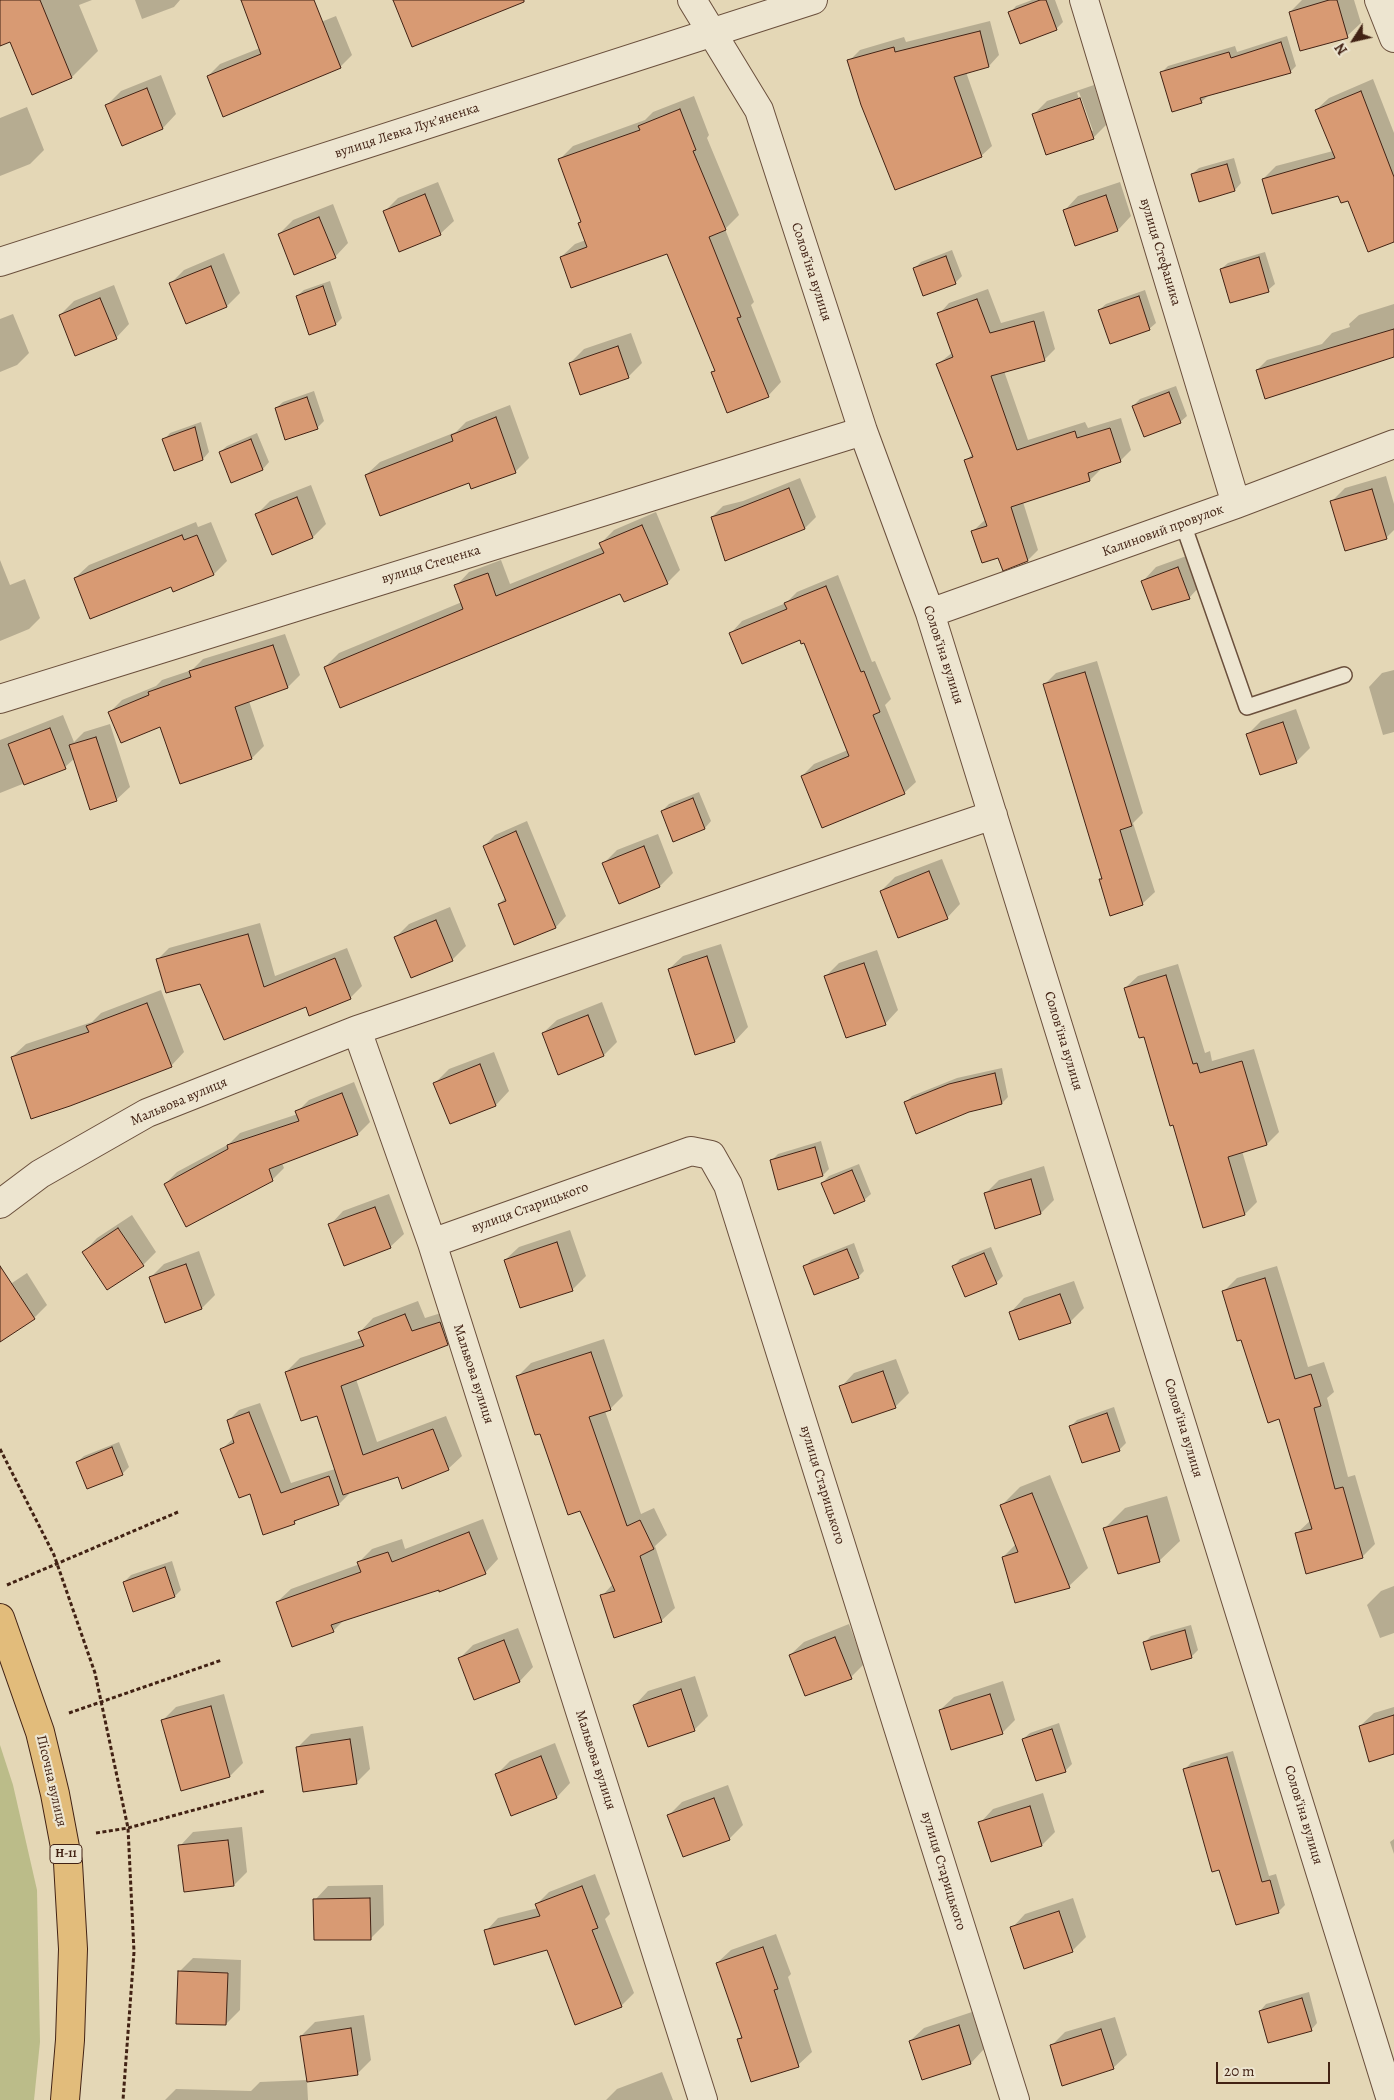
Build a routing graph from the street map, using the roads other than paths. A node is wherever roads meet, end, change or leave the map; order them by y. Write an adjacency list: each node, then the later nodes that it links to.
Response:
1 (692, 0): 5 (street, Соловʼїна вулиця)
2 (813, 0): 5 (street, вулиця Левка Лукʼяненка)
3 (1084, 0): 10 (street, вулиця Стефаника)
4 (1379, 0): 6 (street)
5 (711, 33): 7 (street, вулиця Левка Лукʼяненка); 8 (street, Соловʼїна вулиця)
6 (1394, 38)
7 (0, 262)
8 (863, 430): 12 (street, Соловʼїна вулиця); 14 (street, вулиця Стеценка)
9 (1394, 444): 10 (street, Калиновий провулок)
10 (1236, 504): 11 (street, Калиновий провулок)
11 (1183, 524): 12 (street, Калиновий провулок); 13 (lane)
12 (930, 613): 15 (street, Соловʼїна вулиця)
13 (1344, 675)
14 (0, 699)
15 (993, 815): 16 (street); 23 (street, Соловʼїна вулиця)
16 (357, 1030): 17 (street, Мальвова вулиця); 18 (street, Мальвова вулиця)
17 (0, 1204)
18 (432, 1243): 21 (street, Мальвова вулиця); 22 (street, вулиця Старицького)
19 (0, 1618): 20 (main road, Пісочна вулиця / Н-11)
20 (65, 2100)
21 (703, 2100)
22 (1015, 2100)
23 (1391, 2100)

